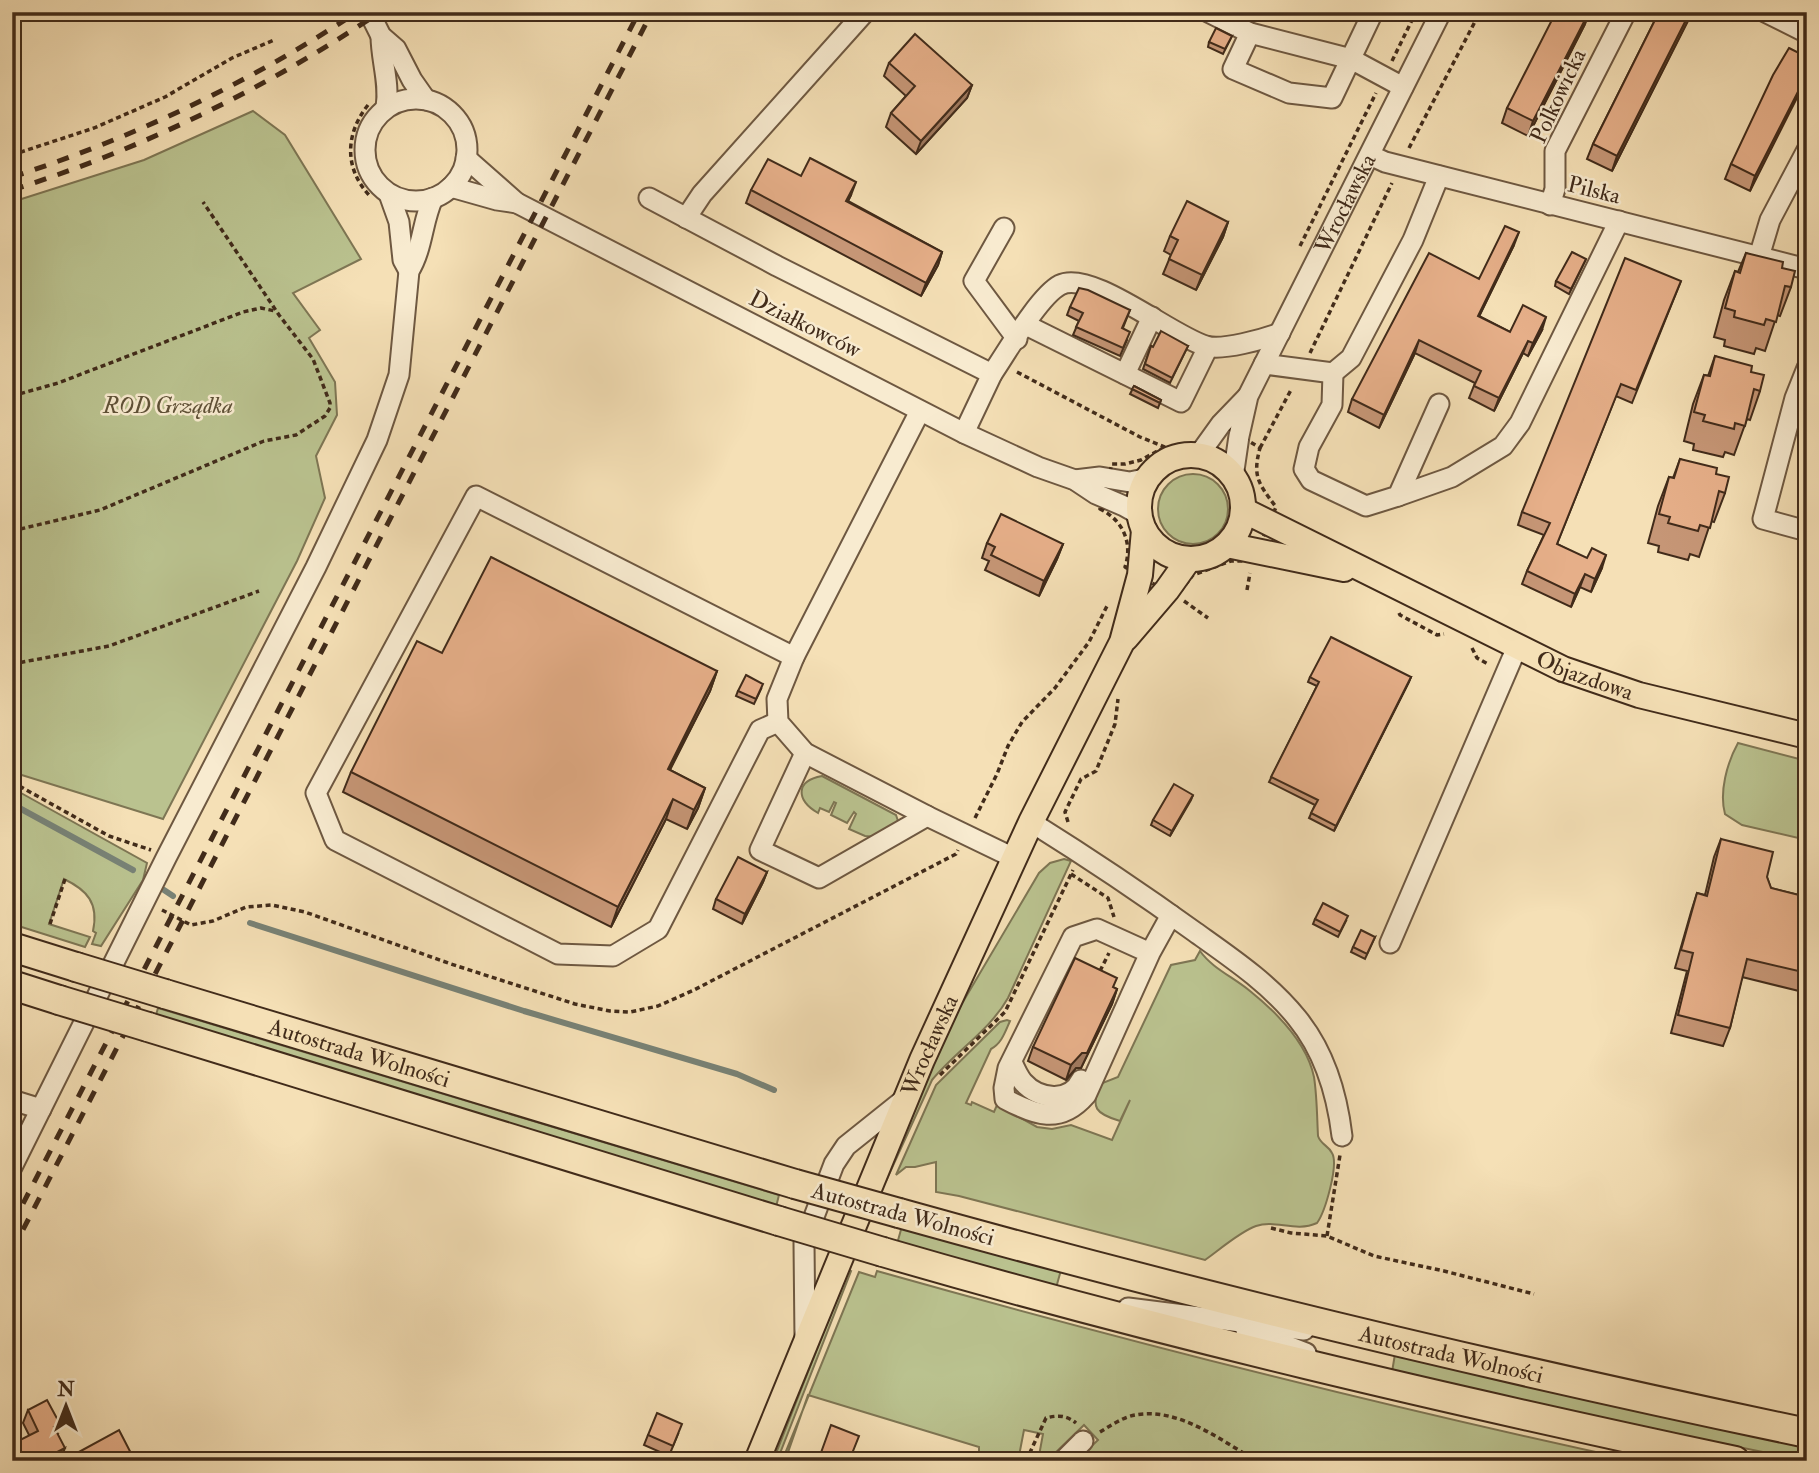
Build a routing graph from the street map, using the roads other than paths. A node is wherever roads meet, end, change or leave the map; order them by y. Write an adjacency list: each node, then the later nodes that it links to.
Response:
1 (369, 12): 10 (street)
2 (865, 12): 25 (street)
3 (1208, 12): 8 (street)
4 (1373, 12): 11 (street)
5 (1441, 12): 12 (street, Wrocławska)
6 (1626, 12): 24 (street, Polkowicka)
7 (1765, 12): 9 (street)
8 (1250, 33): 11 (street); 11 (street)
9 (1807, 33)
10 (381, 36): 13 (street); 14 (street)
11 (1351, 59): 12 (street)
12 (1403, 87): 16 (street, Wrocławska)
13 (426, 100): 14 (street); 17 (street)
14 (380, 102): 20 (street)
15 (1807, 150): 28 (street)
16 (1370, 155): 18 (street, Pilska); 33 (street, Wrocławska)
17 (467, 158): 19 (street); 23 (street, Działkowców)
18 (1439, 176): 24 (street, Pilska); 37 (street)
19 (451, 187): 21 (street); 23 (street, Działkowców)
20 (382, 198): 21 (street); 30 (street)
21 (433, 198): 30 (street)
22 (649, 198): 25 (street)
23 (517, 202): 42 (street, Działkowców)
24 (1550, 205): 26 (street, Pilska)
25 (686, 218): 38 (street)
26 (1619, 221): 28 (street, Pilska); 48 (street)
27 (1004, 228): 32 (street)
28 (1759, 257): 29 (street, Pilska)
29 (1807, 269)
30 (409, 271): 71 (street)
31 (1152, 317): 32 (street); 34 (street); 39 (street)
32 (1021, 332): 38 (street); 39 (street)
33 (1280, 333): 34 (street); 35 (street, Wrocławska)
34 (1208, 347): 39 (street)
35 (1264, 364): 37 (street); 40 (street, Wrocławska)
36 (1807, 368): 51 (street)
37 (1332, 373): 48 (street)
38 (992, 374): 43 (street)
39 (1125, 374)
40 (1248, 396): 44 (street, Wrocławska); 45 (street, Wrocławska)
41 (1439, 404): 48 (street)
42 (920, 411): 43 (street, Działkowców); 57 (street)
43 (964, 433): 47 (street, Działkowców)
44 (1198, 456): 45 (main road); 46 (main road)
45 (1233, 477): 49 (main road)
46 (1149, 478): 47 (street, Działkowców); 50 (main road)
47 (1106, 487): 50 (street, Działkowców)
48 (1398, 496)
49 (1243, 510): 52 (main road); 54 (main road, Objazdowa)
50 (1142, 523): 53 (main road); 55 (main road, Wrocławska)
51 (1807, 531)
52 (1227, 545): 53 (main road); 54 (main road, Objazdowa)
53 (1189, 559): 55 (main road, Wrocławska)
54 (1378, 576): 56 (main road, Objazdowa)
55 (1122, 642): 62 (main road, Wrocławska)
56 (1517, 647): 59 (main road, Objazdowa); 65 (street)
57 (794, 657): 58 (street); 58 (street)
58 (778, 722): 60 (street)
59 (1807, 736)
60 (805, 753): 61 (street); 61 (street)
61 (927, 816): 63 (street)
62 (1031, 822): 63 (main road, Wrocławska); 64 (street)
63 (1014, 858): 69 (main road, Wrocławska)
64 (1171, 915): 67 (street); 72 (street)
65 (1390, 943)
66 (12, 947): 74 (highway, Autostrada Wolności, bridge)
67 (1150, 954): 67 (street)
68 (12, 985): 75 (highway, Autostrada Wolności, bridge)
69 (906, 1098): 78 (main road, Wrocławska); 78 (street)
70 (12, 1100): 71 (street)
71 (41, 1109): 73 (street)
72 (1342, 1136)
73 (12, 1167)
74 (1069, 1260): 76 (street); 77 (highway, Autostrada Wolności)
75 (1052, 1298): 76 (street); 79 (highway, Autostrada Wolności)
76 (1220, 1320): 77 (street); 79 (street)
77 (1391, 1341): 80 (highway, Autostrada Wolności)
78 (805, 1344): 82 (main road, Wrocławska)
79 (1376, 1381): 84 (highway, Autostrada Wolności)
80 (1807, 1433)
81 (1083, 1441): 83 (street)
82 (757, 1461)
83 (1063, 1461)
84 (1735, 1461)

